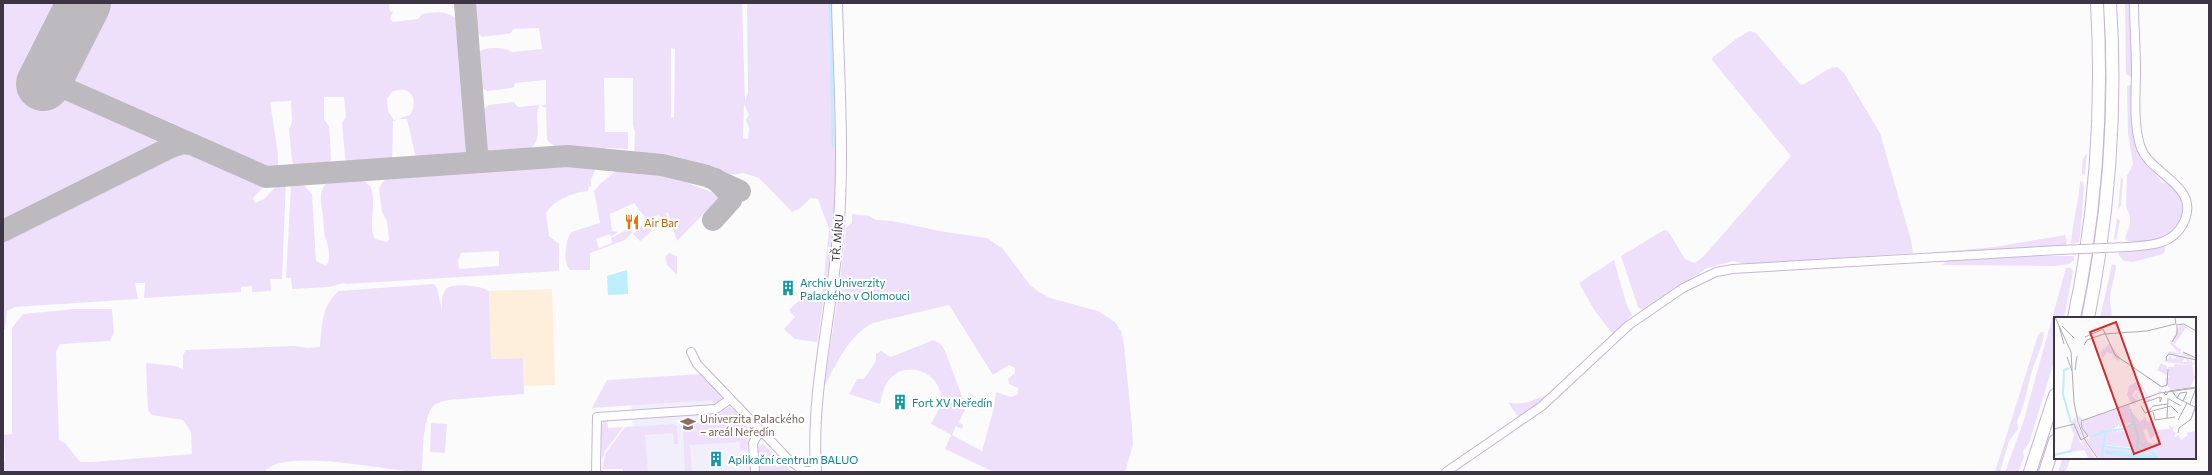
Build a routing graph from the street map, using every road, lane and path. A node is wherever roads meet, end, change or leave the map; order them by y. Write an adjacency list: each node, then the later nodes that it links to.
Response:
1 (837, 3): 14 (main road, TŘ. MÍRU)
2 (2097, 3): 5 (highway)
3 (2110, 3): 6 (highway)
4 (2134, 3): 15 (street, bridge)
5 (2074, 317)
6 (2088, 317)
7 (691, 352): 9 (street)
8 (2054, 398): 16 (highway)
9 (730, 399): 10 (street); 12 (street)
10 (760, 431): 13 (street); 14 (street)
11 (2054, 444): 17 (highway)
12 (596, 472)
13 (755, 472)
14 (816, 472)
15 (1446, 472)
16 (2030, 472)
17 (2045, 472)

